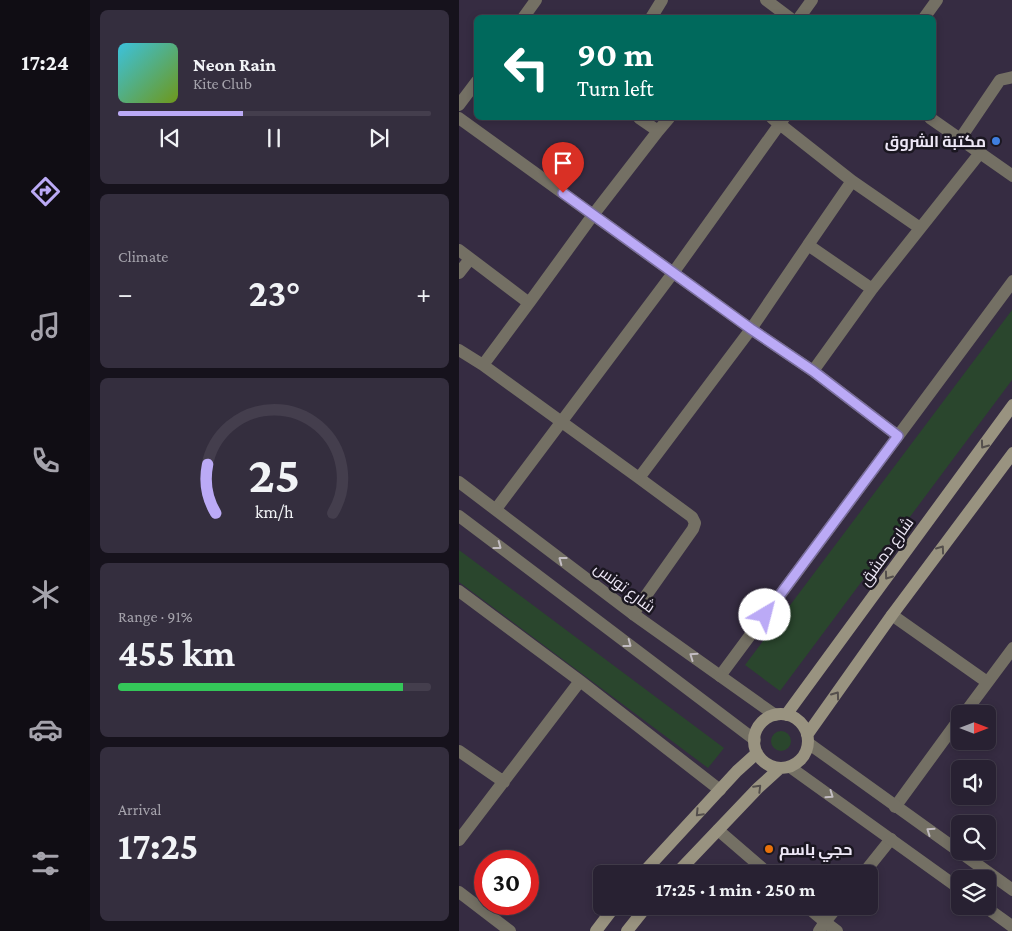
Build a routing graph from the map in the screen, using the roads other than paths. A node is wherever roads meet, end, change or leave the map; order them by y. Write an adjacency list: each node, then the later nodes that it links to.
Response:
1 (536, 0): 6 (street)
2 (662, 0): 7 (street)
3 (766, 0): 8 (street)
4 (812, 0): 9 (street)
5 (937, 0): 10 (street)
6 (525, 15)
7 (653, 15)
8 (787, 15)
9 (801, 15)
10 (926, 15)
11 (1012, 77): 21 (street)
12 (474, 85): 13 (street)
13 (459, 105)
14 (459, 118): 25 (street)
15 (642, 120): 20 (street)
16 (667, 120): 20 (street)
17 (777, 120): 31 (street)
18 (779, 120): 24 (street)
19 (933, 120): 21 (street)
20 (659, 131): 25 (street)
21 (960, 139): 22 (street)
22 (980, 153): 23 (street); 26 (street)
23 (1012, 176)
24 (853, 181): 26 (street); 27 (street)
25 (593, 215): 31 (street); 34 (street)
26 (920, 228): 33 (street)
27 (808, 245): 33 (street); 35 (street)
28 (459, 250): 29 (street)
29 (469, 258): 30 (street); 34 (street)
30 (459, 273)
31 (673, 273): 35 (street); 40 (street)
32 (1012, 282): 41 (street)
33 (872, 289): 38 (street)
34 (529, 302): 37 (street)
35 (751, 329): 38 (street); 43 (street)
36 (459, 350): 37 (street)
37 (483, 365): 40 (street)
38 (813, 371): 41 (street)
39 (1012, 405): 55 (main road, شارع دمشق, one-way to 55)
40 (561, 422): 43 (street); 45 (street)
41 (898, 436): 51 (street)
42 (1012, 453): 49 (main road, one-way to 42)
43 (639, 478): 48 (street)
44 (459, 482): 45 (street, شارع تونس)
45 (497, 509): 48 (street, شارع تونس, one-way to 45)
46 (459, 516): 58 (street, one-way to 58)
47 (459, 591): 52 (street)
48 (633, 614): 51 (street, شارع تونس, one-way to 48)
49 (892, 615): 53 (street); 57 (main road, one-way to 49)
50 (1012, 648): 53 (street)
51 (720, 676): 55 (street, شارع تونس)
52 (580, 681): 62 (street); 63 (street)
53 (987, 682): 54 (street)
54 (970, 705)
55 (781, 715): 57 (main road); 58 (main road)
56 (951, 730): 64 (street)
57 (808, 739): 61 (main road); 64 (street)
58 (755, 740): 60 (main road)
59 (459, 751): 62 (street)
60 (757, 753): 61 (main road); 63 (main road)
61 (785, 767): 65 (main road, one-way to 61); 66 (street, one-way to 66)
62 (503, 782): 67 (street)
63 (720, 790): 68 (main road, one-way to 68)
64 (895, 807): 73 (street, one-way to 64)
65 (718, 830): 69 (main road); 70 (street)
66 (891, 839): 71 (street); 72 (street)
67 (459, 840)
68 (650, 865)
69 (685, 865)
70 (759, 865)
71 (870, 865)
72 (951, 882)
73 (1012, 890)
74 (459, 892): 82 (street)
75 (608, 915): 83 (main road)
76 (640, 915): 84 (main road)
77 (813, 915): 80 (street)
78 (831, 915): 80 (street)
79 (996, 915): 81 (street)
80 (822, 927): 85 (street)
81 (1012, 927)
82 (510, 931)
83 (596, 931)
84 (627, 931)
85 (837, 931)

